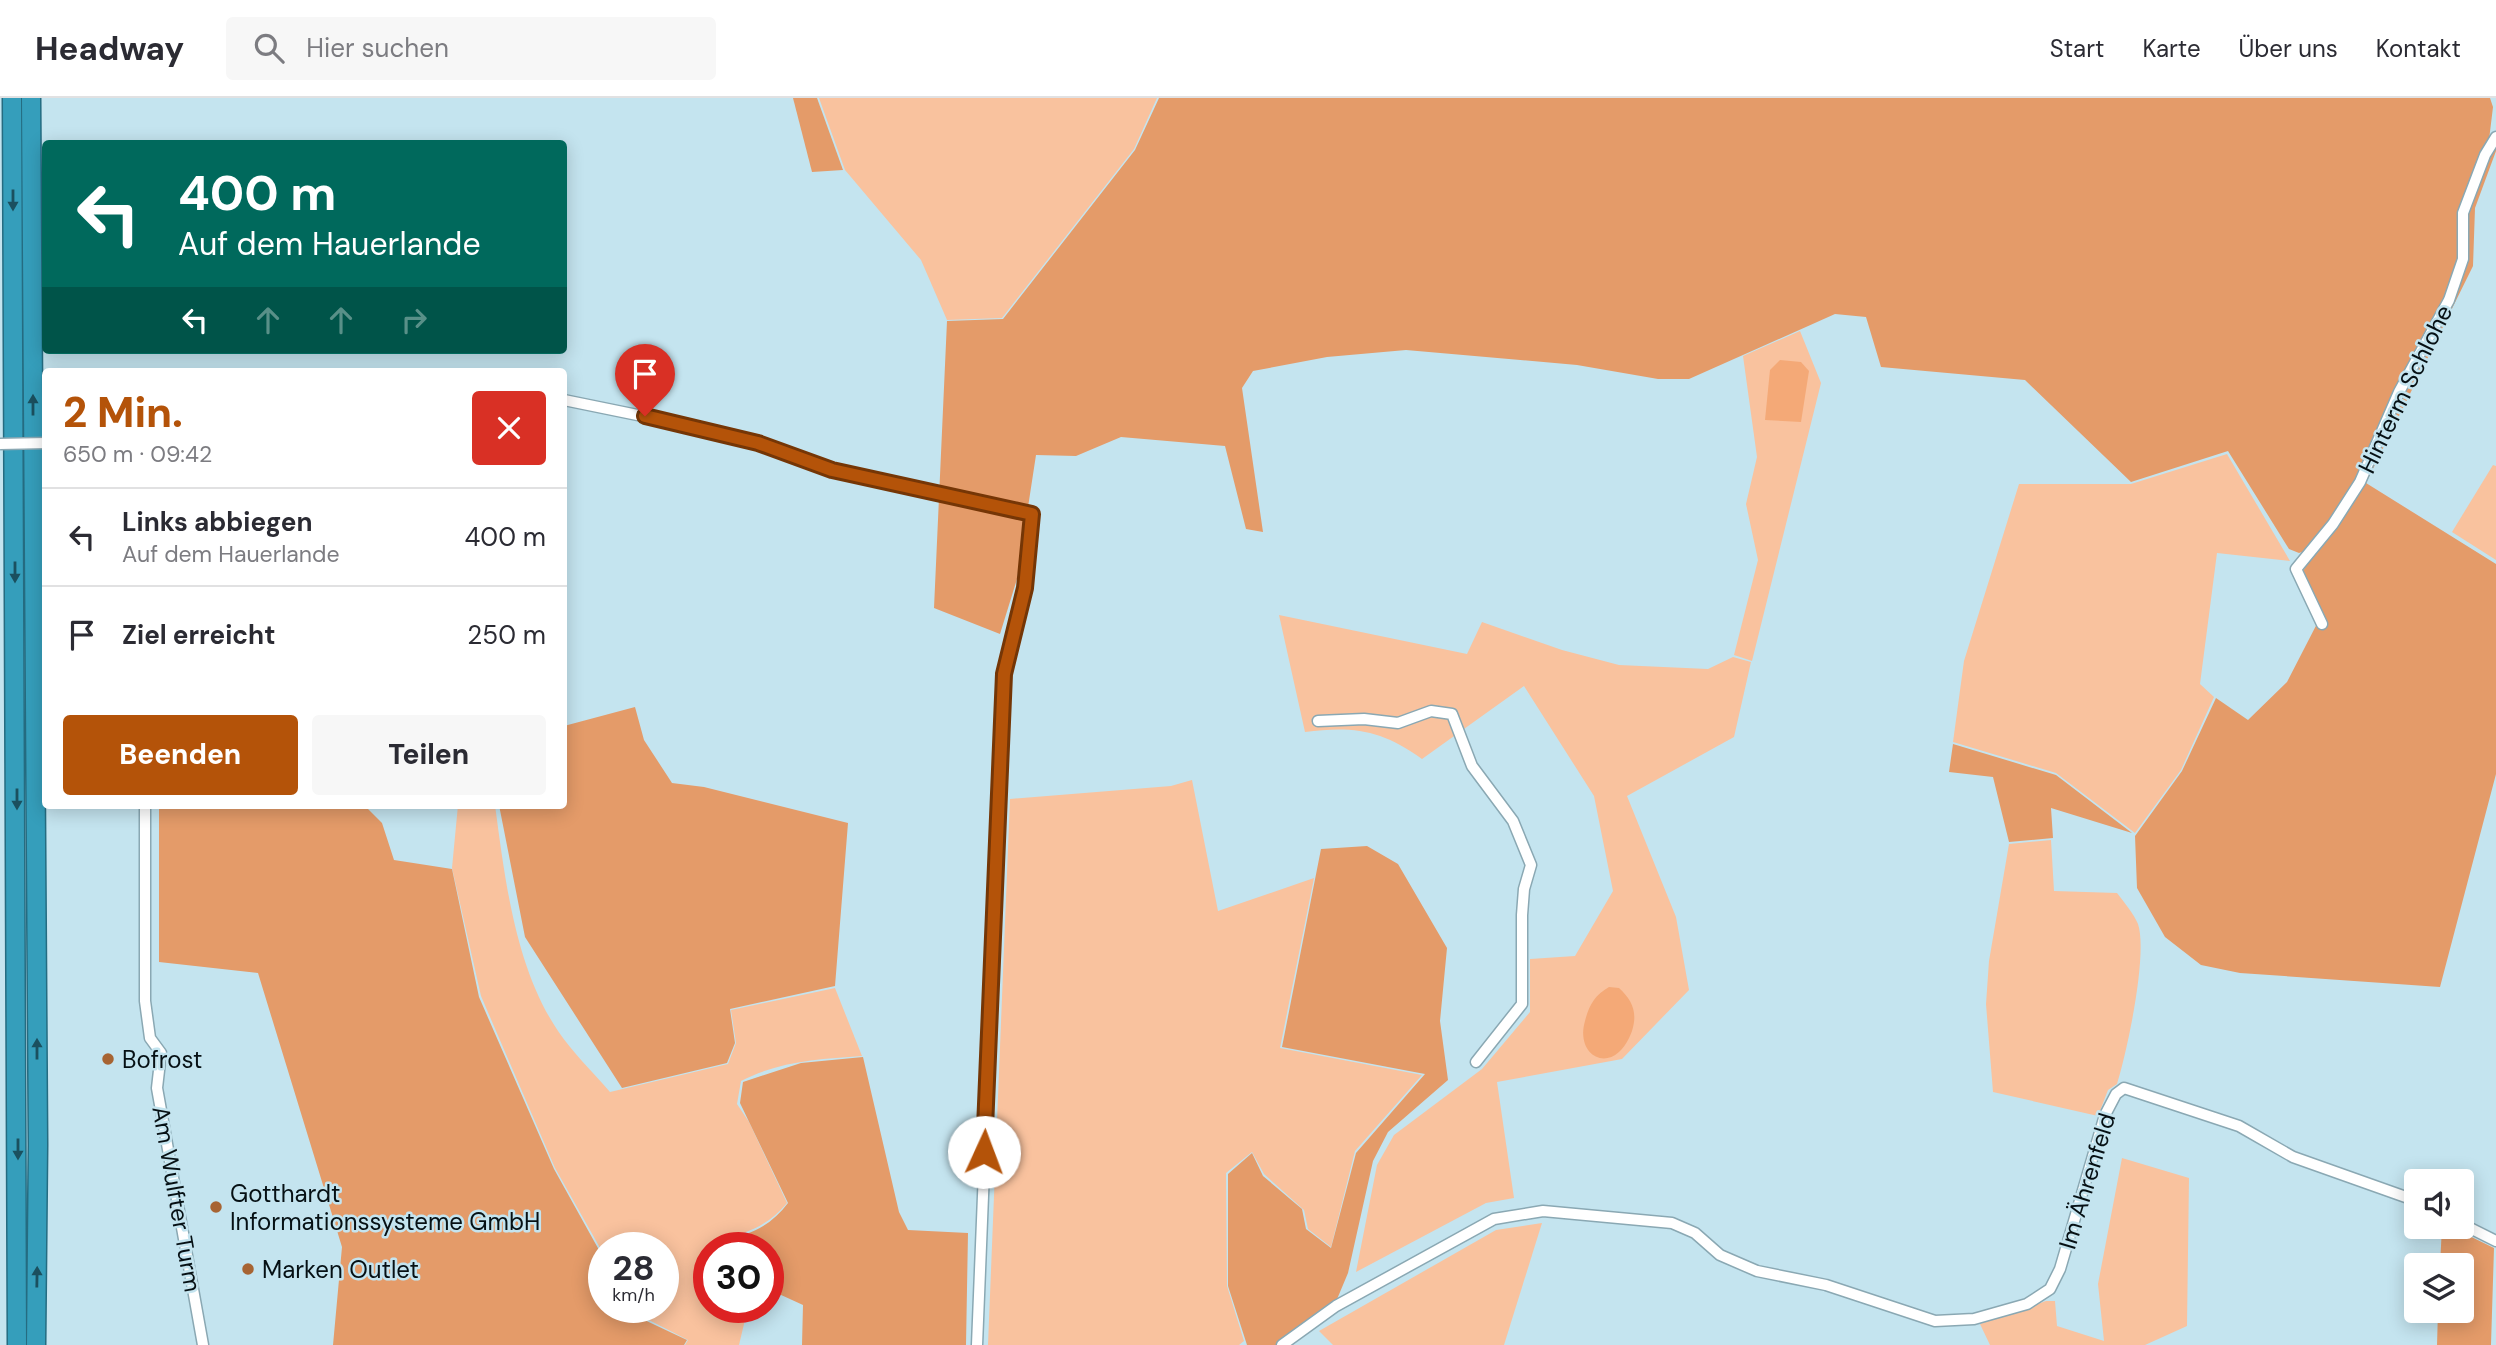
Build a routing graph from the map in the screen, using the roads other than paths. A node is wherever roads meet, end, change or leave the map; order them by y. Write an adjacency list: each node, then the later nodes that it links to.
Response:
1 (12, 98): 14 (highway, one-way to 14)
2 (31, 98): 15 (highway, one-way to 2)
3 (2496, 137): 7 (street, Hinterm Schlohe)
4 (567, 401): 17 (street)
5 (42, 443): 6 (street, bridge)
6 (0, 444)
7 (2322, 624)
8 (1318, 721): 10 (street)
9 (145, 809): 16 (street, Am Wulfter Turm)
10 (1476, 1062)
11 (2404, 1196): 18 (street, Im Ährenfeld)
12 (2474, 1230): 13 (street)
13 (2496, 1241)
14 (17, 1345)
15 (36, 1345)
16 (203, 1345)
17 (977, 1345)
18 (1283, 1345)

